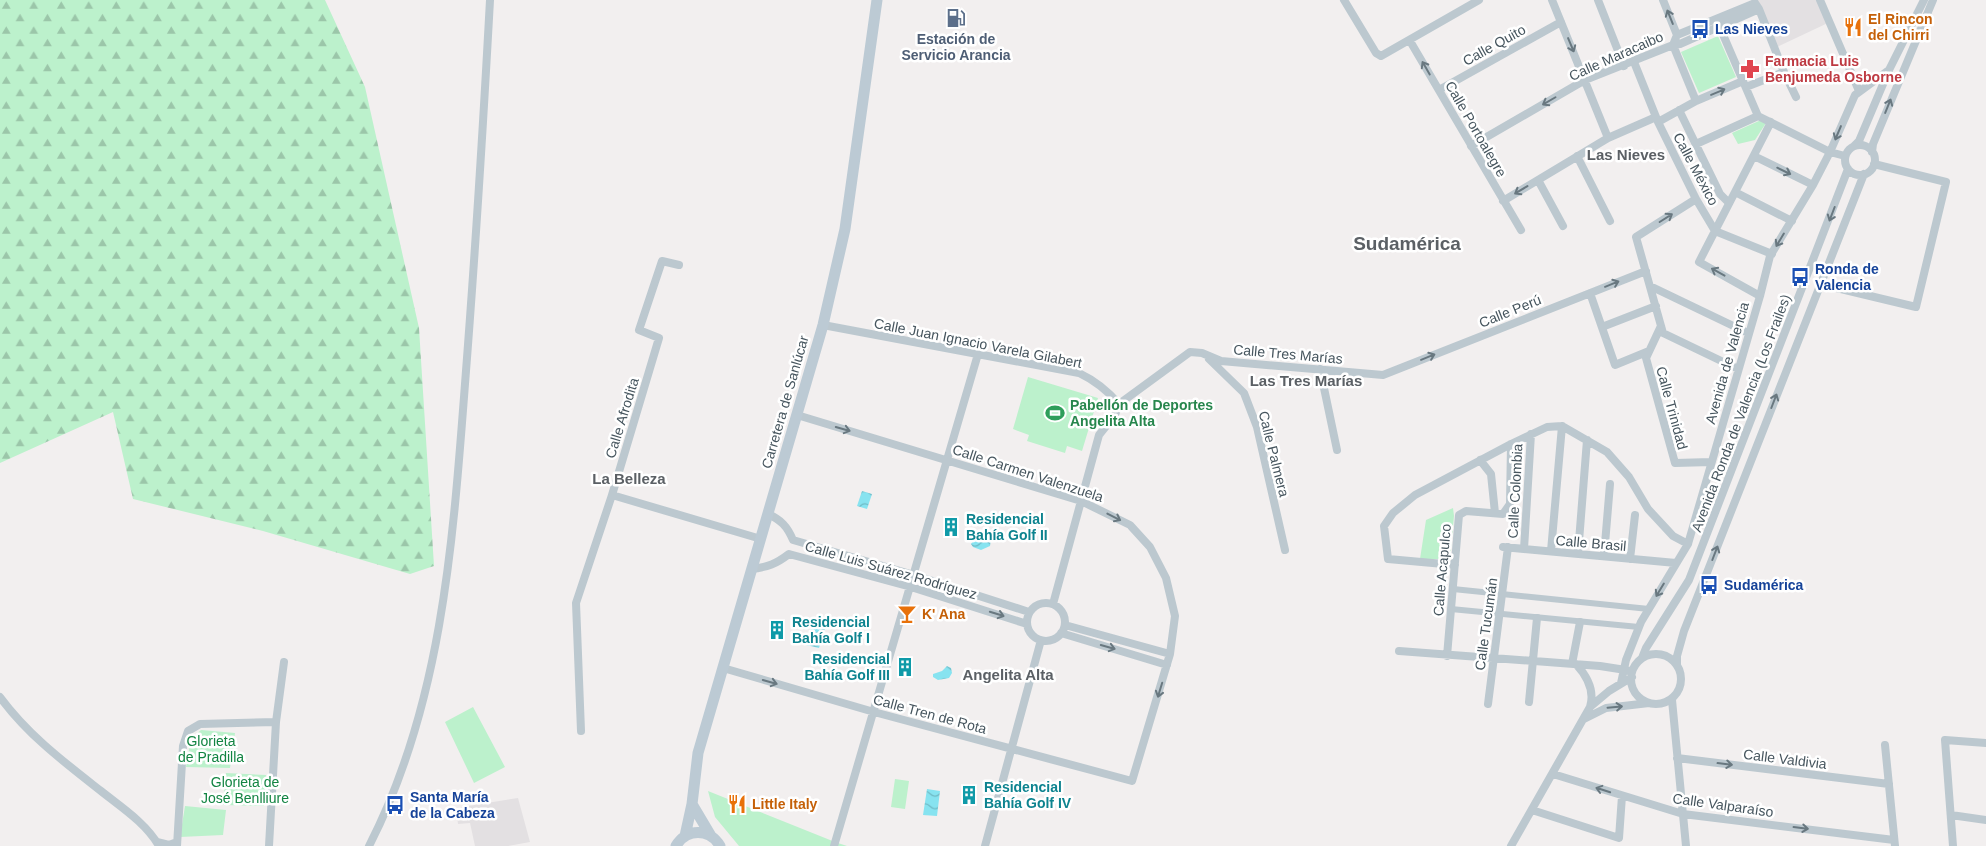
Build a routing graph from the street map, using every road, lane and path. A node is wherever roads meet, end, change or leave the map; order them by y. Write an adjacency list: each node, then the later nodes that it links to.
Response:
1 (490, 0): 162 (street)
2 (877, 0): 63 (main road, Carretera de Sanlúcar)
3 (1344, 0): 16 (street)
4 (1479, 0): 16 (street)
5 (1552, 0): 13 (street)
6 (1598, 0): 19 (street)
7 (1664, 0): 15 (street, one-way to 7)
8 (1820, 0): 25 (street)
9 (1924, 0): 20 (street)
10 (1933, 0): 37 (street, one-way to 10)
11 (1759, 9): 12 (street, Calle Maracaibo); 14 (street); 21 (street)
12 (1716, 19): 14 (street); 15 (street, Calle Maracaibo)
13 (1562, 22): 22 (street, one-way to 22); 24 (street, Calle Quito)
14 (1720, 27): 17 (street); 23 (street)
15 (1677, 35): 17 (street, Calle Maracaibo)
16 (1410, 41): 24 (street, Calle Portoalegre, one-way to 16)
17 (1673, 45): 18 (street, Calle Maracaibo); 27 (street)
18 (1634, 62): 19 (street, Calle Maracaibo); 30 (street, Calle México)
19 (1624, 66): 22 (street, Calle Maracaibo)
20 (1889, 70): 25 (street, Avenida de Valencia); 35 (street)
21 (1784, 72): 23 (street); 26 (street)
22 (1586, 80): 32 (street); 34 (street, Calle Maracaibo, one-way to 34)
23 (1744, 84): 27 (street, one-way to 23); 29 (street)
24 (1439, 90): 34 (street, Calle Portoalegre)
25 (1860, 91): 36 (street, Avenida de Valencia, one-way to 36)
26 (1796, 97)
27 (1696, 101): 28 (street)
28 (1679, 110): 30 (street); 33 (street)
29 (1758, 116): 31 (street); 33 (street)
30 (1657, 120): 32 (street); 47 (street, Calle México)
31 (1771, 122): 36 (street); 39 (street)
32 (1608, 138): 38 (street)
33 (1696, 144): 49 (street)
34 (1471, 146): 48 (street, Calle Portoalegre)
35 (1854, 146): 37 (street); 40 (street)
36 (1830, 152): 40 (street); 45 (street, Avenida de Valencia)
37 (1872, 152): 41 (street)
38 (1577, 156): 44 (street); 50 (street)
39 (1754, 156): 45 (street, one-way to 45); 46 (street)
40 (1845, 156): 42 (street)
41 (1874, 164): 43 (street); 58 (street)
42 (1848, 169): 43 (street); 122 (street, Avenida Ronda de Valencia (Los Frailes), one-way to 122)
43 (1864, 174): 58 (street, Avenida Ronda de Valencia (Los Frailes))
44 (1538, 180): 48 (street, one-way to 48); 52 (street)
45 (1813, 185): 51 (street, Avenida de Valencia)
46 (1735, 192): 49 (street); 51 (street)
47 (1696, 199): 54 (street, Calle México); 57 (street, one-way to 47)
48 (1503, 201): 53 (street, Calle Portoalegre)
49 (1730, 204): 54 (street)
50 (1610, 221)
51 (1792, 221): 55 (street, Avenida de Valencia, one-way to 55)
52 (1563, 226)
53 (1520, 230)
54 (1715, 231): 55 (street); 61 (street, one-way to 54)
55 (1772, 254): 61 (street, Avenida de Valencia)
56 (679, 265): 84 (street, Calle Afrodita)
57 (1646, 271): 59 (street); 60 (street, Calle Perú, one-way to 57)
58 (1820, 284): 128 (street, Avenida Ronda de Valencia (Los Frailes), one-way to 58)
59 (1650, 286): 62 (street); 66 (street)
60 (1590, 293): 65 (street); 72 (street, Calle Perú, one-way to 60)
61 (1760, 296): 66 (street, Avenida de Valencia)
62 (1656, 306): 64 (street); 65 (street)
63 (823, 325): 69 (street, Calle Juan Ignacio Varela Gilabert); 74 (main road, Carretera de Sanlúcar)
64 (1661, 326): 68 (street, Calle Trinidad); 71 (street)
65 (1602, 328): 68 (street)
66 (1748, 333): 71 (street, Avenida de Valencia)
67 (1202, 352): 70 (street, Calle Tres Marías); 73 (street); 94 (street, Calle Palmera)
68 (1649, 352): 82 (street, Calle Trinidad)
69 (978, 354): 73 (street, Calle Juan Ignacio Varela Gilabert); 80 (street)
70 (1320, 369): 72 (street, Calle Tres Marías); 79 (street)
71 (1738, 369): 82 (street, Avenida de Valencia)
72 (1383, 375)
73 (1119, 404): 85 (street)
74 (797, 415): 80 (street, Calle Carmen Valenzuela, one-way to 80); 87 (main road, Carretera de Sanlúcar)
75 (1562, 426): 76 (street); 77 (street); 95 (street)
76 (1531, 434): 78 (street); 93 (street, Calle Colombia)
77 (1587, 440): 91 (street); 97 (street)
78 (1511, 444): 81 (street); 86 (street)
79 (1337, 450)
80 (948, 460): 85 (street, Calle Carmen Valenzuela); 103 (street)
81 (1480, 460): 86 (street); 101 (street)
82 (1711, 462): 91 (street, Avenida de Valencia)
83 (1610, 484): 98 (street)
84 (612, 495): 89 (street); 142 (street, Calle Afrodita)
85 (1081, 501): 107 (street); 120 (street, Calle Carmen Valenzuela, one-way to 120)
86 (1494, 513): 101 (street, Calle Acapulco)
87 (768, 514): 89 (main road, Carretera de Sanlúcar); 90 (street, Calle Luis Suárez Rodríguez)
88 (1635, 515): 99 (street)
89 (760, 539): 102 (main road, Carretera de Sanlúcar)
90 (793, 540): 96 (street); 103 (street, Calle Luis Suárez Rodríguez)
91 (1688, 544): 100 (street, Avenida de Valencia)
92 (1506, 547): 93 (street, Calle Brasil); 106 (street, Calle Tucumán)
93 (1524, 549): 95 (street, Calle Brasil)
94 (1285, 550)
95 (1551, 551): 97 (street, Calle Brasil)
96 (789, 554): 102 (street, Calle Luis Suárez Rodríguez); 104 (street, Calle Luis Suárez Rodríguez)
97 (1578, 554): 98 (street, Calle Brasil)
98 (1604, 556): 99 (street, Calle Brasil)
99 (1630, 559): 100 (street, Calle Brasil)
100 (1676, 563): 109 (street, Avenida de Valencia, one-way to 109)
101 (1455, 565): 105 (street, Calle Acapulco)
102 (752, 569): 129 (main road, Carretera de Sanlúcar)
103 (914, 575): 104 (street); 110 (street, Calle Luis Suárez Rodríguez)
104 (911, 588): 114 (street, Calle Luis Suárez Rodríguez, one-way to 114); 139 (street)
105 (1453, 589): 106 (street); 108 (street, Calle Acapulco)
106 (1502, 594): 109 (street); 111 (street, Calle Tucumán)
107 (1053, 604): 110 (street); 115 (street)
108 (1451, 609): 111 (street); 121 (street, Calle Acapulco)
109 (1649, 609): 116 (street, Avenida de Valencia)
110 (1029, 612): 114 (street)
111 (1500, 614): 112 (street); 123 (street, Calle Tucumán)
112 (1537, 618): 113 (street); 124 (street)
113 (1580, 622): 116 (street); 127 (street)
114 (1027, 624): 118 (street)
115 (1065, 625): 117 (street); 120 (street)
116 (1639, 627): 130 (street, Avenida de Valencia)
117 (1061, 633): 118 (street); 126 (street, one-way to 126)
118 (1041, 640): 145 (street)
119 (1399, 651): 121 (street)
120 (1170, 654): 126 (street, Calle Carmen Valenzuela)
121 (1447, 656): 123 (street)
122 (1642, 658): 128 (street); 131 (street, Avenida Ronda de Valencia (Los Frailes))
123 (1494, 659): 124 (street); 137 (street, Calle Tucumán)
124 (1533, 661): 127 (street); 135 (street)
125 (284, 662): 141 (street)
126 (1167, 664): 148 (street, Calle Carmen Valenzuela, one-way to 148)
127 (1574, 664): 130 (street); 138 (street)
128 (1677, 665): 134 (street, Avenida Ronda de Valencia (Los Frailes))
129 (723, 668): 139 (street, Calle Tren de Rota, one-way to 139); 151 (main road, Carretera de Sanlúcar)
130 (1623, 670): 131 (street); 132 (street, Avenida de Valencia)
131 (1632, 674): 132 (street, Avenida Ronda de Valencia (Los Frailes)); 136 (street)
132 (1621, 683): 138 (street, Avenida Ronda de Valencia (Los Frailes))
133 (0, 697): 159 (street)
134 (1672, 700): 136 (street); 146 (street)
135 (1530, 702)
136 (1649, 703): 140 (street, one-way to 136)
137 (1488, 704)
138 (1590, 707): 140 (street, Avenida Ronda de Valencia (Los Frailes))
139 (874, 712): 145 (street, Calle Tren de Rota); 165 (street)
140 (1584, 719): 147 (street, Avenida Ronda de Valencia (Los Frailes))
141 (276, 722): 160 (street); 161 (street)
142 (581, 731)
143 (1986, 742): 154 (street)
144 (1886, 745): 149 (street)
145 (1011, 748): 148 (street, Calle Tren de Rota); 166 (street)
146 (1677, 758): 149 (street, Calle Valdivia, one-way to 149); 153 (street)
147 (1553, 774): 150 (street, Calle Valparaíso, one-way to 147); 152 (street, Avenida Ronda de Valencia (Los Frailes))
148 (1132, 781)
149 (1889, 784): 158 (street)
150 (1622, 796): 152 (street); 153 (street, Calle Valparaíso)
151 (692, 804): 156 (main road, Carretera de Sanlúcar); 157 (main road)
152 (1532, 810): 167 (street, Avenida Ronda de Valencia (Los Frailes))
153 (1683, 814): 158 (street, Calle Valparaíso, one-way to 158); 168 (street)
154 (1951, 816): 155 (street); 169 (street)
155 (1986, 820)
156 (685, 836): 157 (main road); 163 (main road)
157 (711, 836): 164 (main road)
158 (1895, 843)
159 (158, 844): 160 (street)
160 (177, 844)
161 (269, 846)
162 (368, 846)
163 (676, 846)
164 (720, 846)
165 (834, 846)
166 (984, 846)
167 (1511, 846)
168 (1686, 846)
169 (1953, 846)

